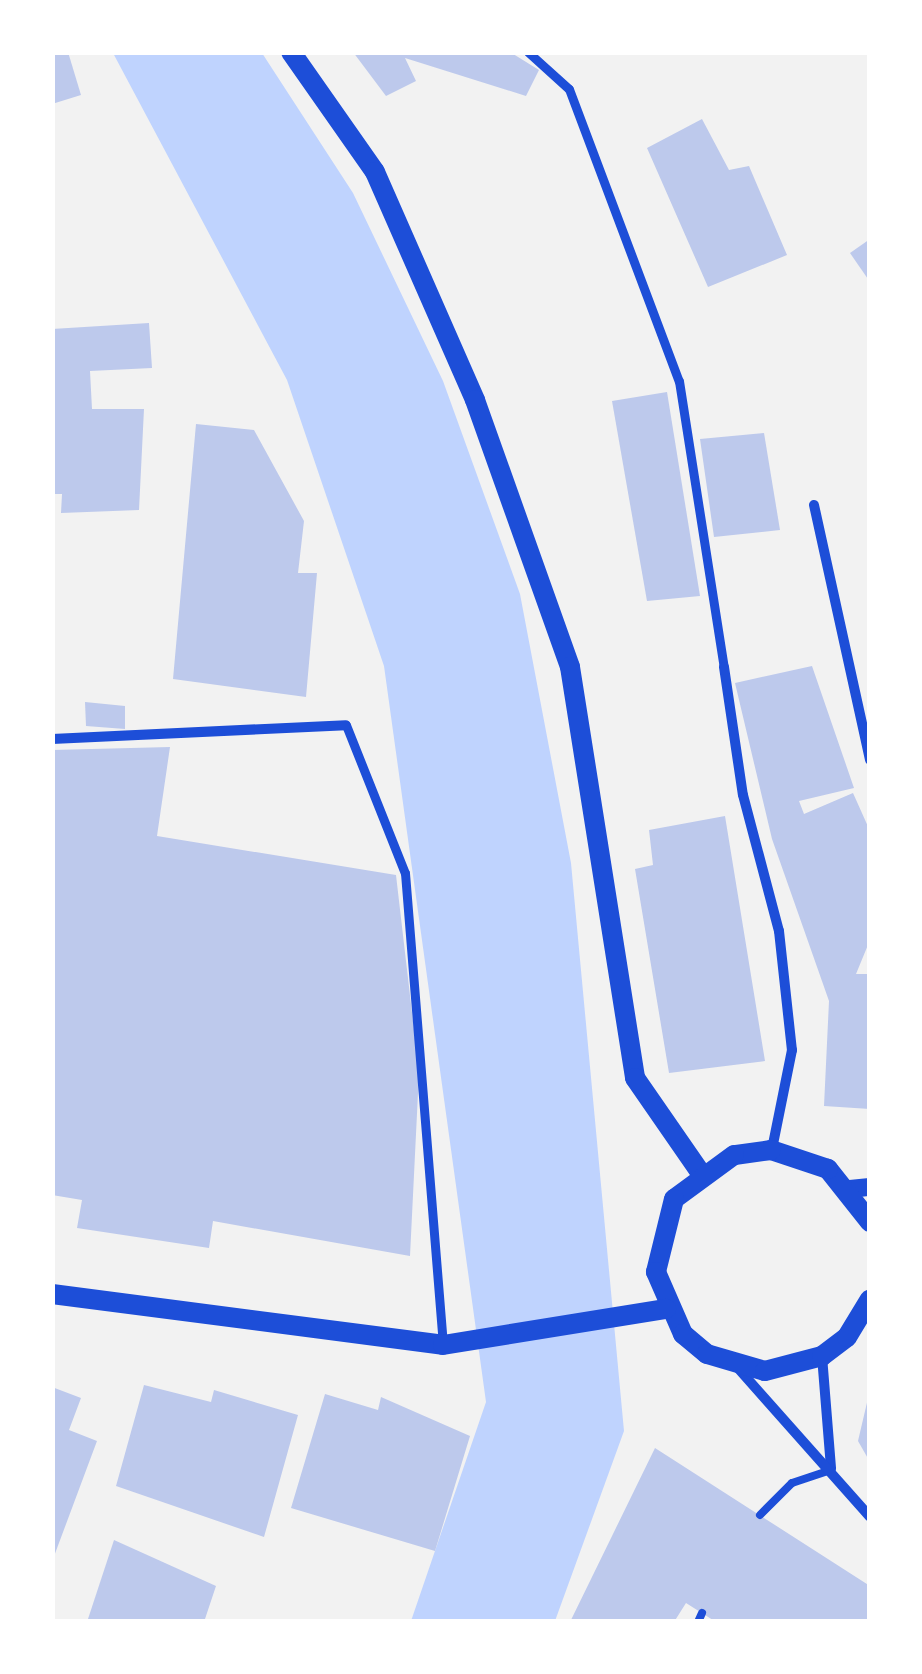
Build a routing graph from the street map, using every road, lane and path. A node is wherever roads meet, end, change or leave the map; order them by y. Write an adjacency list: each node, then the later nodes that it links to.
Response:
1 (291, 52): 9 (main road)
2 (528, 52): 4 (street)
3 (814, 504): 7 (street)
4 (724, 668): 8 (street)
5 (346, 725): 6 (street); 15 (street)
6 (52, 738)
7 (870, 760)
8 (772, 1150): 9 (main road); 10 (main road)
9 (700, 1172): 14 (main road)
10 (860, 1188): 11 (main road)
11 (870, 1222)
12 (52, 1294): 15 (main road)
13 (870, 1299): 16 (main road)
14 (666, 1309): 15 (main road); 17 (main road)
15 (442, 1346)
16 (822, 1356): 17 (main road); 18 (street)
17 (736, 1367): 18 (street)
18 (831, 1470): 19 (lane); 20 (street)
19 (760, 1514)
20 (870, 1517)

